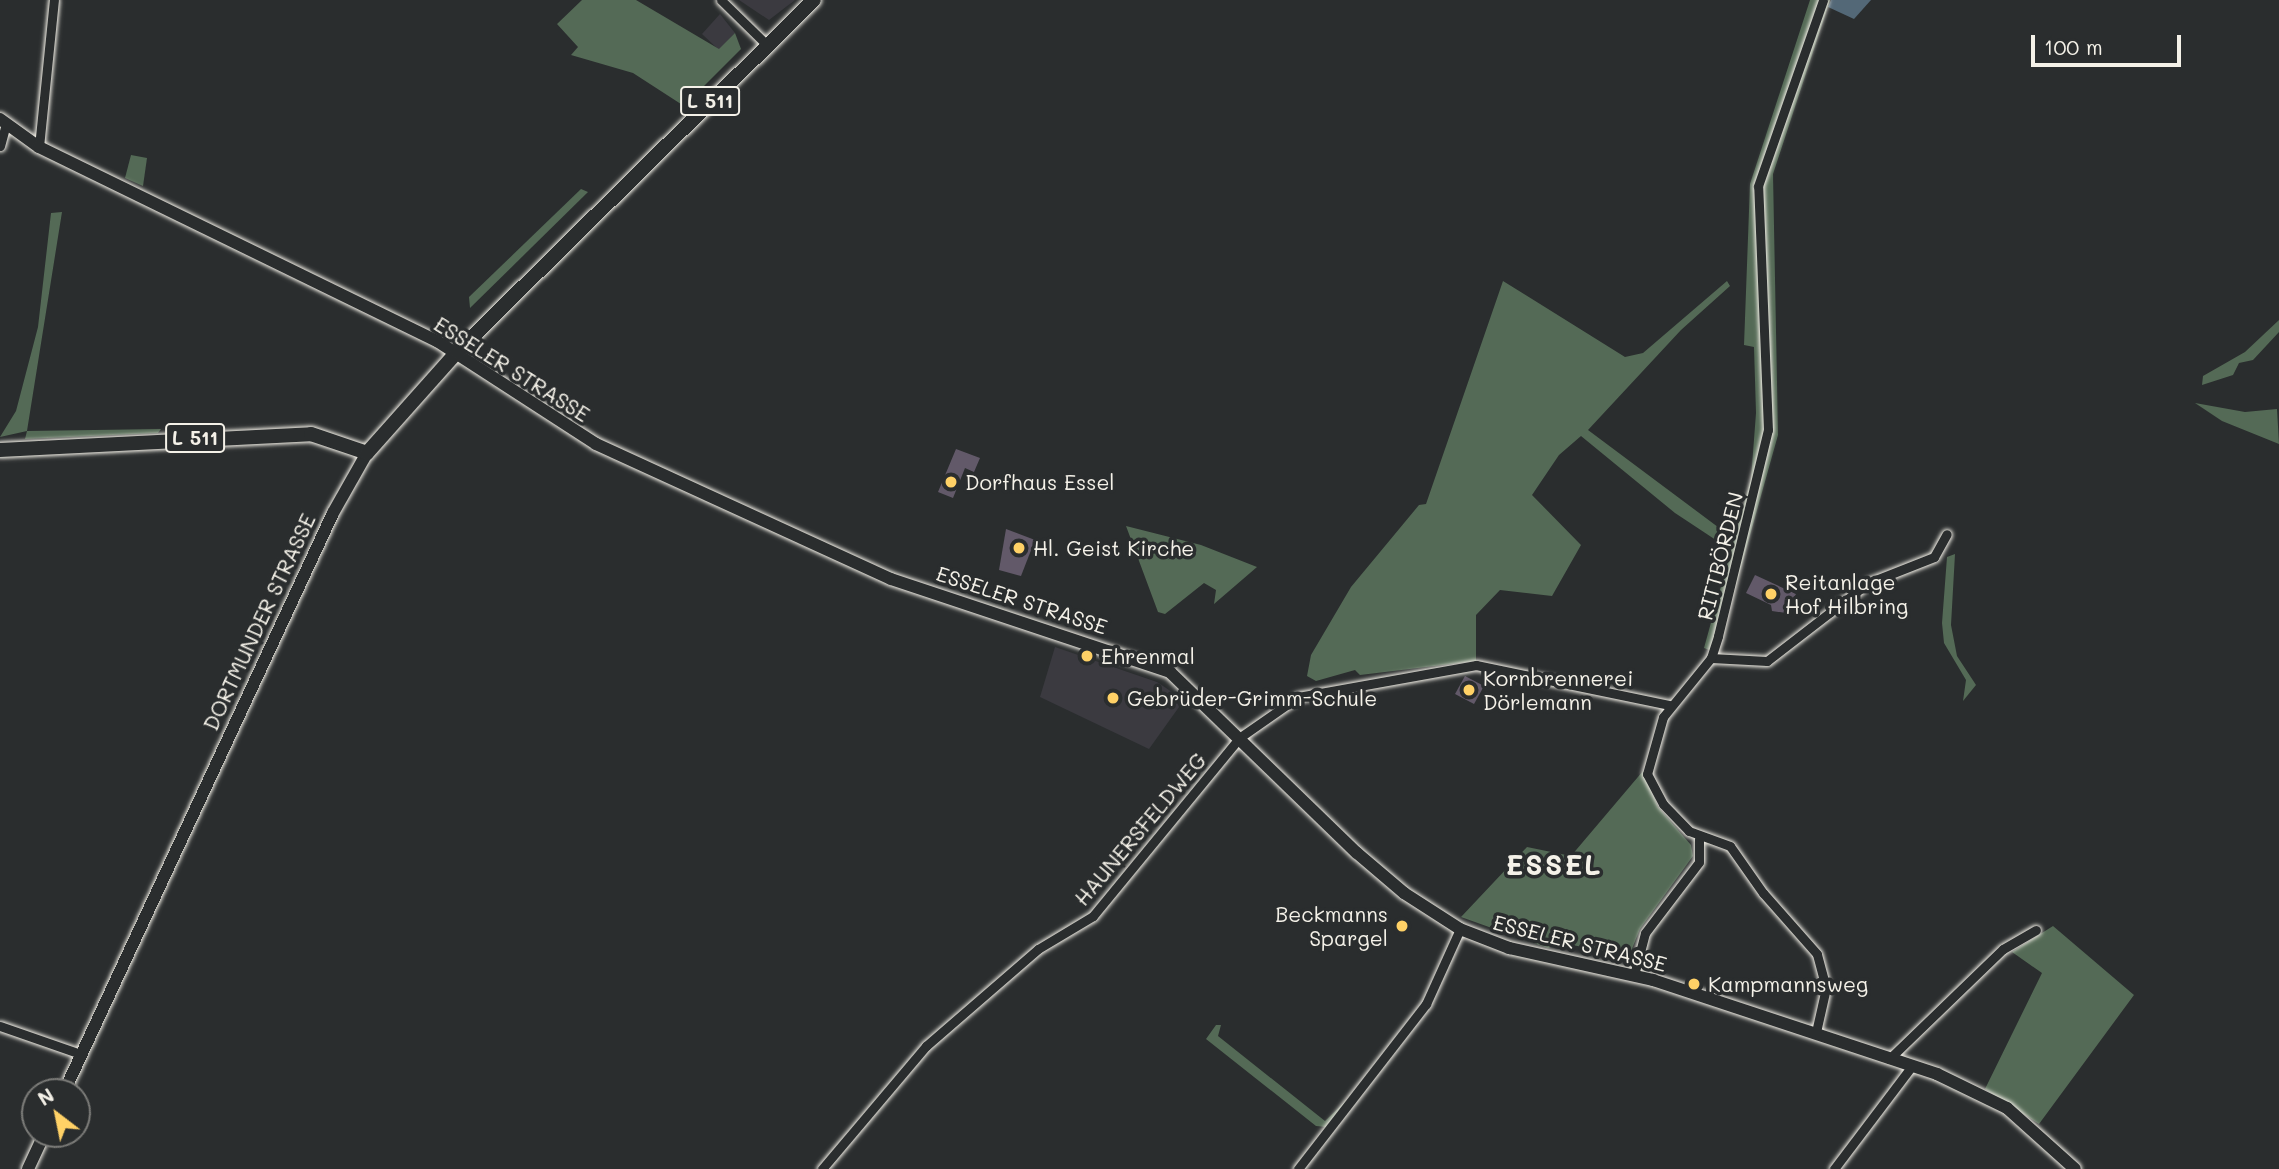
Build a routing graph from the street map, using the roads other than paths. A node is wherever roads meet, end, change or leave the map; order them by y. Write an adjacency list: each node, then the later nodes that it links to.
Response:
1 (54, 0): 8 (street)
2 (721, 0): 5 (street)
3 (814, 0): 5 (main road, L 511)
4 (1823, 0): 13 (street, RITTBÖRDEN)
5 (768, 46): 9 (main road, DORTMUNDER STRASSE / L 511)
6 (3, 121): 7 (street); 8 (main road, ESSELER STRASSE)
7 (0, 146)
8 (39, 146): 9 (main road, ESSELER STRASSE)
9 (457, 352): 11 (main road, DORTMUNDER STRASSE / L 511); 15 (main road, ESSELER STRASSE)
10 (0, 450): 11 (main road, L 511)
11 (367, 453): 22 (main road, DORTMUNDER STRASSE)
12 (1947, 534): 13 (street)
13 (1711, 658): 14 (street, RITTBÖRDEN)
14 (1670, 705): 15 (street, HAUNERSFELDWEG); 16 (street, RITTBÖRDEN)
15 (1239, 738): 17 (main road, ESSELER STRASSE); 28 (street, HAUNERSFELDWEG)
16 (1699, 839): 19 (street); 21 (street, RITTBÖRDEN)
17 (1460, 929): 19 (main road, ESSELER STRASSE); 29 (street)
18 (2036, 930): 23 (street)
19 (1634, 975): 21 (main road, ESSELER STRASSE)
20 (0, 1026): 22 (street)
21 (1816, 1032): 23 (main road, ESSELER STRASSE)
22 (81, 1054): 25 (main road, DORTMUNDER STRASSE)
23 (1889, 1059): 24 (main road, ESSELER STRASSE)
24 (1912, 1066): 30 (street); 31 (main road, ESSELER STRASSE)
25 (70, 1078)
26 (38, 1148): 27 (main road)
27 (28, 1169)
28 (822, 1169)
29 (1298, 1169)
30 (1834, 1169)
31 (2075, 1169)

